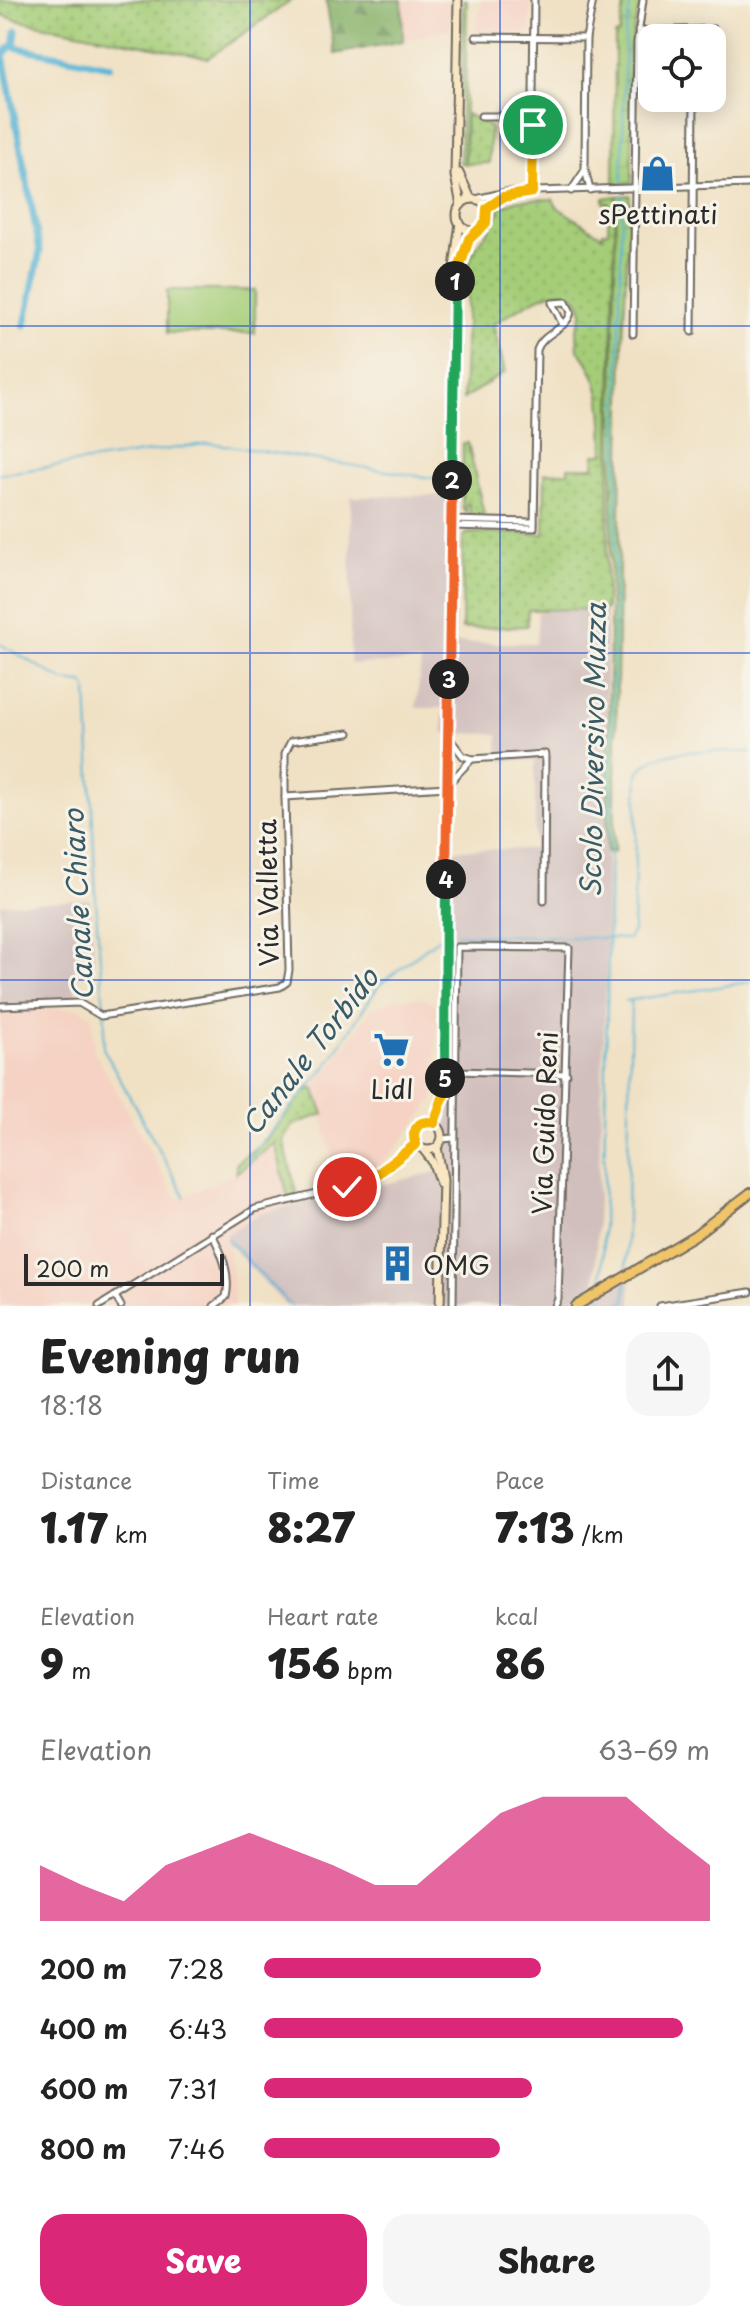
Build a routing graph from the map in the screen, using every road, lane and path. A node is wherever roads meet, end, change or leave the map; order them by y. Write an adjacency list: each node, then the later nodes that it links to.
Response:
1 (458, 0): 13 (main road)
2 (534, 0): 8 (street)
3 (593, 0): 9 (street)
4 (643, 0): 5 (street)
5 (639, 24)
6 (638, 31): 18 (street)
7 (476, 37): 8 (street)
8 (534, 38): 9 (street); 12 (street)
9 (586, 38): 14 (street)
10 (694, 112): 17 (street)
11 (481, 116): 12 (street)
12 (533, 116): 22 (street)
13 (457, 168): 24 (main road); 25 (main road)
14 (585, 169): 15 (street); 20 (street)
15 (580, 177): 19 (street); 21 (street)
16 (750, 184): 17 (street)
17 (693, 187): 18 (street); 31 (street)
18 (635, 188): 20 (street); 32 (street)
19 (580, 190): 20 (street); 21 (street)
20 (590, 190)
21 (571, 191): 22 (street)
22 (532, 192): 23 (street)
23 (520, 193): 24 (street); 26 (street)
24 (474, 199): 25 (main road); 26 (main road)
25 (461, 205): 27 (main road)
26 (487, 208): 28 (main road)
27 (460, 223): 28 (main road); 29 (main road)
28 (479, 229): 29 (main road)
29 (455, 281): 33 (main road)
30 (563, 325): 30 (street); 33 (street)
31 (692, 332)
32 (633, 334)
33 (451, 523): 35 (main road)
34 (349, 733): 39 (street, Via Valletta)
35 (448, 737): 36 (main road); 37 (street)
36 (448, 758): 37 (street); 38 (main road)
37 (468, 759): 38 (street); 40 (street)
38 (447, 786): 39 (street, Via Valletta); 44 (main road)
39 (285, 797): 41 (street, Via Valletta)
40 (544, 901)
41 (0, 1006)
42 (456, 1071): 43 (street); 43 (street, Via Guido Reni); 45 (street)
43 (567, 1074): 58 (street, Via Guido Reni)
44 (434, 1123): 46 (main road); 47 (main road)
45 (454, 1138): 46 (street); 57 (street)
46 (439, 1143): 47 (main road); 48 (main road)
47 (420, 1147): 48 (main road); 50 (street)
48 (440, 1186): 56 (main road)
49 (750, 1193): 59 (main road)
50 (212, 1234): 52 (street); 55 (street)
51 (750, 1292): 60 (street)
52 (115, 1296): 53 (street); 54 (street)
53 (99, 1306)
54 (121, 1306)
55 (214, 1306)
56 (440, 1306)
57 (453, 1306)
58 (555, 1306)
59 (576, 1306)
60 (660, 1306)

